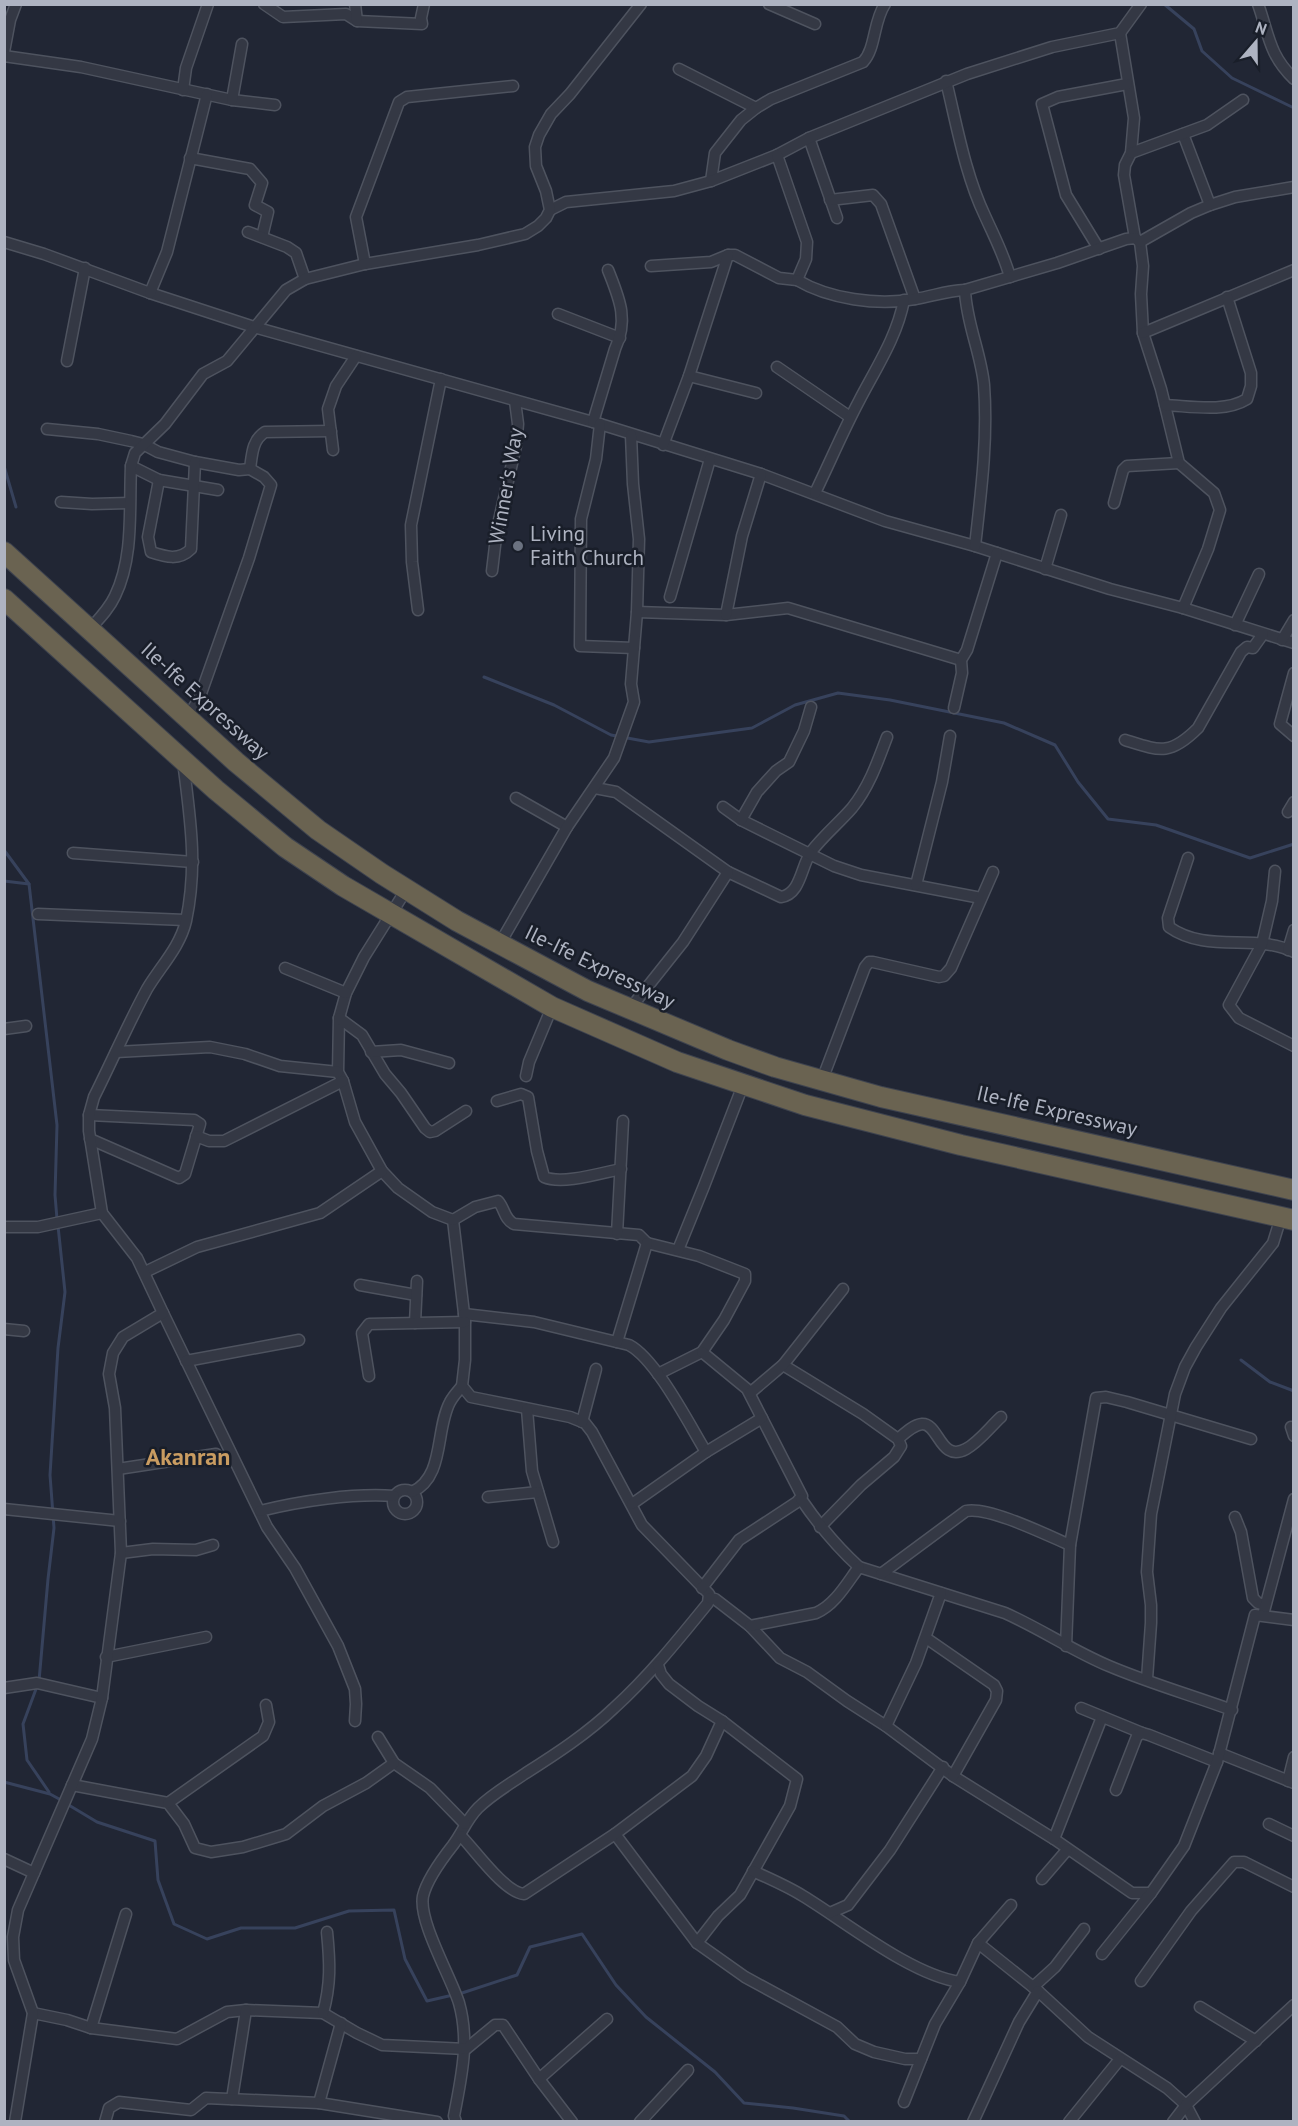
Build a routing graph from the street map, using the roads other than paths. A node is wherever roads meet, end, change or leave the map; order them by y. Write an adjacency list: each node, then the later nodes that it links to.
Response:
1 (16, 4): 15 (street)
2 (207, 4): 21 (street)
3 (264, 4): 11 (street)
4 (355, 4): 11 (street)
5 (424, 4): 11 (street)
6 (641, 4): 36 (street)
7 (769, 4): 12 (street)
8 (1141, 4): 13 (street)
9 (1258, 4): 17 (street)
10 (884, 5): 26 (street)
11 (357, 21)
12 (815, 24)
13 (1120, 33): 18 (street); 19 (street)
14 (242, 44): 23 (street)
15 (4, 54): 21 (street)
16 (679, 69): 26 (street)
17 (1293, 80)
18 (946, 81): 28 (street); 49 (street)
19 (1127, 84): 29 (street); 42 (street)
20 (513, 86): 44 (street)
21 (183, 90): 22 (street)
22 (207, 94): 23 (street); 31 (street)
23 (232, 100): 25 (street)
24 (1243, 100): 27 (street)
25 (275, 105)
26 (756, 108): 32 (street)
27 (1184, 134): 29 (street); 35 (street)
28 (808, 138): 30 (street); 34 (street)
29 (1131, 153): 40 (street)
30 (777, 155): 32 (street); 51 (street)
31 (190, 158): 39 (street); 53 (street)
32 (711, 181): 36 (street)
33 (1293, 187): 35 (street)
34 (830, 200): 37 (street); 55 (street)
35 (1210, 205): 40 (street)
36 (550, 210): 44 (street)
37 (837, 218)
38 (248, 232): 39 (street)
39 (262, 237): 50 (street)
40 (1137, 240): 42 (street); 58 (street)
41 (4, 242): 46 (street)
42 (1099, 249): 49 (street)
43 (728, 255): 45 (street); 51 (street); 63 (street)
44 (365, 264): 50 (street)
45 (651, 266)
46 (85, 268): 53 (street); 61 (street)
47 (608, 270): 59 (street)
48 (1293, 270): 54 (street)
49 (1010, 277): 52 (street)
50 (305, 279): 57 (street)
51 (797, 280): 55 (street)
52 (966, 290): 55 (street); 90 (street)
53 (150, 293): 57 (street)
54 (1227, 297): 58 (street); 67 (street)
55 (910, 300): 68 (street)
56 (558, 314): 59 (street)
57 (254, 327): 60 (street); 73 (street)
58 (1143, 333): 67 (street)
59 (620, 338): 69 (street)
60 (356, 356): 64 (street); 71 (street)
61 (67, 361)
62 (777, 367): 68 (street)
63 (689, 376): 65 (street); 74 (street)
64 (441, 379): 66 (street); 99 (street)
65 (756, 393)
66 (515, 401): 69 (street); 94 (street, Winner's Way)
67 (1165, 405): 78 (street)
68 (850, 417): 85 (street)
69 (597, 423): 72 (street); 107 (street)
70 (47, 429): 73 (street)
71 (331, 431): 75 (street); 80 (street)
72 (631, 435): 74 (street); 100 (street)
73 (143, 444): 77 (street); 79 (street)
74 (663, 445): 76 (street)
75 (333, 450)
76 (710, 459): 81 (street); 96 (street)
77 (195, 462): 80 (street); 83 (street)
78 (1179, 463): 88 (street); 98 (street)
79 (131, 466): 82 (street); 87 (street)
80 (250, 469): 112 (street)
81 (760, 474): 85 (street); 101 (street)
82 (159, 480): 83 (street); 83 (street)
83 (193, 485): 84 (street)
84 (218, 490)
85 (815, 493): 90 (street)
86 (61, 501): 87 (street)
87 (129, 503): 104 (street)
88 (1114, 503)
89 (1061, 515): 93 (street)
90 (975, 546): 92 (street)
91 (4, 552): 104 (highway, Ile-Ife Expressway)
92 (997, 553): 93 (street); 108 (street)
93 (1045, 569): 98 (street)
94 (492, 571)
95 (1259, 574): 103 (street)
96 (670, 597)
97 (4, 599): 117 (highway)
98 (1183, 608): 103 (street)
99 (418, 610)
100 (637, 612): 101 (street); 107 (street)
101 (726, 615): 108 (street)
102 (1293, 620): 106 (street)
103 (1234, 626): 105 (street)
104 (89, 630): 112 (highway, Ile-Ife Expressway)
105 (1263, 634): 106 (street); 116 (street)
106 (1288, 641)
107 (634, 648): 118 (street)
108 (961, 660): 111 (street)
109 (1293, 673): 114 (street)
110 (811, 708): 123 (street)
111 (954, 708)
112 (187, 718): 133 (highway, Ile-Ife Expressway)
113 (950, 736): 132 (street)
114 (1293, 736)
115 (887, 737): 126 (street)
116 (1125, 741)
117 (183, 761): 128 (street); 136 (highway)
118 (595, 788): 124 (street); 130 (street)
119 (516, 798): 124 (street)
120 (1293, 802): 122 (street)
121 (723, 807): 123 (street)
122 (1288, 812)
123 (741, 820): 126 (street)
124 (567, 826): 140 (street)
125 (73, 853): 128 (street)
126 (809, 854): 130 (street); 132 (street)
127 (1188, 858): 139 (street)
128 (193, 862): 137 (street)
129 (1275, 871): 139 (street)
130 (728, 872): 145 (street)
131 (993, 872): 134 (street)
132 (916, 885): 134 (street)
133 (406, 890): 136 (street); 140 (highway, Ile-Ife Expressway)
134 (981, 898): 155 (street)
135 (38, 914): 137 (street)
136 (389, 914): 143 (street); 144 (highway)
137 (185, 920): 150 (street)
138 (1293, 930): 141 (street)
139 (1262, 944): 141 (street); 149 (street)
140 (499, 945): 145 (highway, Ile-Ife Expressway)
141 (1291, 951)
142 (285, 968): 143 (street)
143 (346, 993): 146 (street)
144 (552, 1007): 154 (street); 156 (highway)
145 (629, 1010): 155 (highway, Ile-Ife Expressway)
146 (339, 1018): 151 (street); 153 (street)
147 (26, 1026): 148 (street)
148 (4, 1029)
149 (1293, 1046)
150 (116, 1052): 153 (street); 159 (street)
151 (371, 1052): 152 (street); 158 (street)
152 (449, 1063)
153 (340, 1076): 161 (street); 164 (street)
154 (526, 1076)
155 (822, 1080): 165 (highway, Ile-Ife Expressway)
156 (742, 1085): 167 (highway); 172 (street)
157 (497, 1101): 163 (street)
158 (466, 1111)
159 (89, 1115): 161 (street); 162 (street)
160 (623, 1121): 163 (street)
161 (196, 1136): 162 (street)
162 (90, 1139): 166 (street)
163 (621, 1169): 170 (street)
164 (382, 1170): 168 (street); 173 (street)
165 (1293, 1190)
166 (102, 1213): 169 (street); 173 (street)
167 (1287, 1218): 194 (street)
168 (453, 1220): 170 (street); 179 (street)
169 (4, 1227)
170 (617, 1234): 171 (street)
171 (647, 1243): 172 (street); 184 (street)
172 (678, 1250): 185 (street)
173 (145, 1272): 178 (street)
174 (417, 1281): 177 (street)
175 (360, 1285): 177 (street)
176 (843, 1288): 187 (street)
177 (416, 1295): 180 (street)
178 (163, 1313): 186 (street); 202 (street)
179 (464, 1318): 180 (street); 184 (street); 191 (street)
180 (415, 1323): 190 (street)
181 (4, 1329): 182 (street)
182 (24, 1331)
183 (299, 1340): 186 (street)
184 (617, 1342): 189 (street)
185 (702, 1352): 189 (street); 192 (street)
186 (186, 1361): 211 (street)
187 (783, 1365): 192 (street); 198 (street)
188 (596, 1369): 197 (street)
189 (658, 1374): 200 (street)
190 (369, 1376)
191 (462, 1386): 193 (street); 203 (street)
192 (750, 1394): 196 (street)
193 (527, 1409): 197 (street); 204 (street)
194 (1170, 1416): 199 (street); 217 (street); 232 (street)
195 (1000, 1417): 198 (street)
196 (762, 1418): 200 (street); 207 (street)
197 (582, 1422): 209 (street)
198 (898, 1439): 214 (street)
199 (1251, 1439)
200 (706, 1452): 209 (street)
201 (216, 1454): 202 (street)
202 (118, 1469): 213 (street)
203 (412, 1492): 205 (street); 205 (street)
204 (538, 1492): 206 (street); 215 (street)
205 (394, 1497): 211 (street)
206 (488, 1497)
207 (801, 1499): 214 (street); 221 (street)
208 (1293, 1499): 224 (street)
209 (632, 1504): 221 (street)
210 (4, 1509): 213 (street)
211 (260, 1511): 239 (street)
212 (1235, 1517): 224 (street)
213 (120, 1521): 218 (street)
214 (820, 1527): 219 (street)
215 (553, 1542)
216 (213, 1545): 218 (street)
217 (1070, 1545): 220 (street); 229 (street)
218 (121, 1552): 230 (street)
219 (859, 1567): 220 (street); 226 (street)
220 (881, 1574): 222 (street)
221 (702, 1588): 223 (street)
222 (941, 1593): 228 (street); 229 (street)
223 (710, 1598): 226 (street); 231 (street)
224 (1264, 1610): 225 (street); 237 (street)
225 (1293, 1620)
226 (750, 1626): 241 (street)
227 (206, 1637): 230 (street)
228 (926, 1638): 241 (street); 248 (street)
229 (1066, 1646): 232 (street)
230 (106, 1657): 234 (street)
231 (658, 1665): 240 (street); 253 (street)
232 (1147, 1679): 237 (street)
233 (4, 1688): 234 (street)
234 (102, 1698): 250 (street)
235 (266, 1705): 252 (street)
236 (1082, 1708): 238 (street)
237 (1232, 1710): 245 (street)
238 (1102, 1717): 242 (street); 258 (street)
239 (355, 1721)
240 (722, 1721): 255 (street); 261 (street)
241 (886, 1726): 247 (street)
242 (1142, 1733): 245 (street); 251 (street)
243 (378, 1737): 246 (street)
244 (1293, 1757): 249 (street)
245 (1218, 1758): 249 (street); 265 (street)
246 (394, 1763): 252 (street); 253 (street)
247 (943, 1767): 248 (street); 267 (street)
248 (952, 1776): 258 (street)
249 (1291, 1782)
250 (72, 1785): 252 (street); 262 (street)
251 (1116, 1790)
252 (168, 1803)
253 (465, 1824): 256 (street)
254 (1269, 1824): 257 (street)
255 (615, 1834): 256 (street); 271 (street)
256 (461, 1836): 288 (street)
257 (1293, 1836)
258 (1054, 1839): 259 (street)
259 (1067, 1850): 263 (street); 265 (street)
260 (4, 1859): 262 (street)
261 (753, 1871): 267 (street); 271 (street)
262 (34, 1873): 274 (street)
263 (1042, 1879)
264 (1293, 1887): 276 (street)
265 (1150, 1893): 273 (street)
266 (1011, 1905): 272 (street)
267 (830, 1913): 277 (street)
268 (126, 1914): 286 (street)
269 (1084, 1929): 278 (street)
270 (327, 1932): 283 (street)
271 (697, 1943): 289 (street)
272 (978, 1943): 277 (street); 278 (street)
273 (1102, 1954)
274 (14, 1959): 275 (street); 282 (street)
275 (4, 1967)
276 (1141, 1981)
277 (960, 1982): 289 (street)
278 (1035, 1989): 290 (street); 303 (street)
279 (1293, 2005): 287 (street)
280 (1200, 2007): 287 (street)
281 (246, 2010): 283 (street); 286 (street); 293 (street)
282 (33, 2013): 286 (street); 298 (street)
283 (323, 2013): 285 (street)
284 (607, 2019): 292 (street)
285 (341, 2023): 288 (street); 295 (street)
286 (91, 2028)
287 (1256, 2041): 296 (street)
288 (466, 2049): 292 (street); 297 (street)
289 (921, 2059): 294 (street)
290 (1120, 2059): 296 (street); 304 (street)
291 (688, 2070): 302 (street)
292 (539, 2079): 301 (street)
293 (232, 2099): 295 (street); 299 (street)
294 (904, 2102)
295 (319, 2103): 300 (street)
296 (1186, 2105): 305 (street); 306 (street)
297 (453, 2120)
298 (15, 2121)
299 (105, 2121)
300 (437, 2121)
301 (572, 2121)
302 (640, 2121)
303 (973, 2121)
304 (1069, 2121)
305 (1173, 2121)
306 (1195, 2121)

